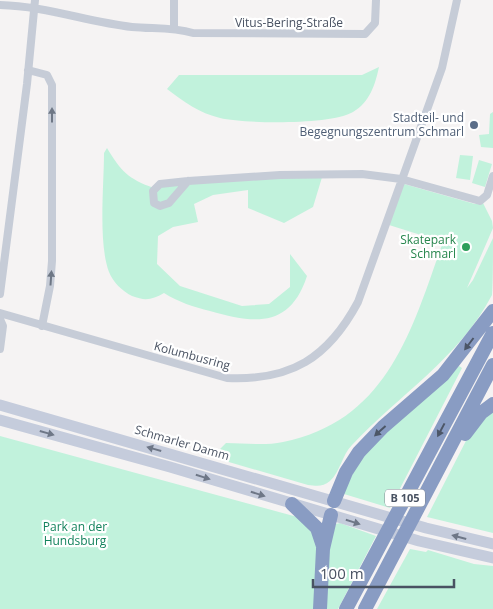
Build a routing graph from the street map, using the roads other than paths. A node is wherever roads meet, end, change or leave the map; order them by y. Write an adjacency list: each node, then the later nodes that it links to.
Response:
1 (35, 0): 6 (street)
2 (174, 0): 7 (street)
3 (376, 0): 7 (street, Vitus-Bering-Straße)
4 (457, 0): 10 (street, Kolumbusring)
5 (0, 5): 6 (street, Vitus-Bering-Straße)
6 (34, 8): 7 (street, Vitus-Bering-Straße); 8 (street)
7 (174, 28)
8 (28, 70): 12 (street); 16 (street, one-way to 8)
9 (493, 176): 10 (street)
10 (401, 179): 11 (street); 16 (street, Kolumbusring)
11 (188, 181): 11 (street)
12 (0, 294)
13 (493, 310): 25 (highway, one-way to 25)
14 (0, 313): 16 (street, Kolumbusring)
15 (0, 319): 18 (street)
16 (42, 326)
17 (493, 333): 30 (highway, B 105, one-way to 30)
18 (0, 349)
19 (493, 365): 23 (highway, B 105)
20 (493, 404): 23 (highway)
21 (0, 405): 25 (street, Schmarler Damm, one-way to 21)
22 (0, 420): 24 (street, one-way to 24)
23 (436, 472): 31 (highway, B 105)
24 (292, 504): 25 (street); 27 (highway)
25 (333, 508): 26 (street, one-way to 25); 27 (highway); 28 (street, one-way to 28)
26 (493, 544)
27 (323, 548): 29 (highway)
28 (493, 558)
29 (320, 609)
30 (346, 609)
31 (365, 609)

